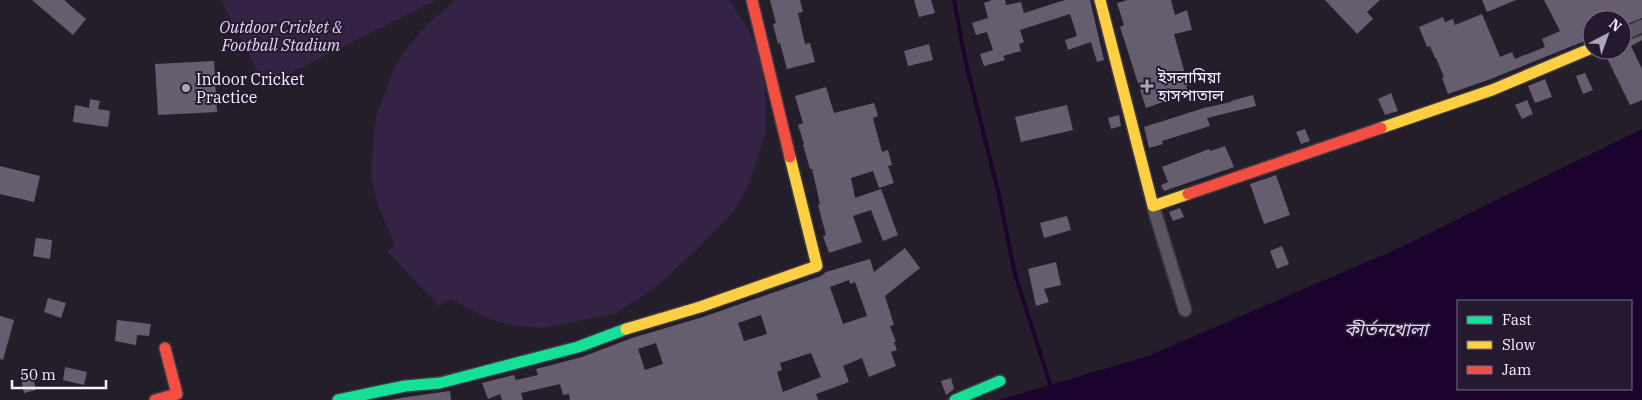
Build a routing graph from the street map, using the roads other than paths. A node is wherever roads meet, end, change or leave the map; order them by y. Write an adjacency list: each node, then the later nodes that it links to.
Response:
1 (752, 0): 10 (street)
2 (1100, 0): 4 (street)
3 (1582, 52): 4 (street)
4 (1152, 206): 5 (street)
5 (1185, 310)
6 (165, 348): 8 (street)
7 (1000, 381): 11 (street)
8 (178, 397): 9 (street)
9 (155, 400)
10 (338, 400)
11 (955, 400)

